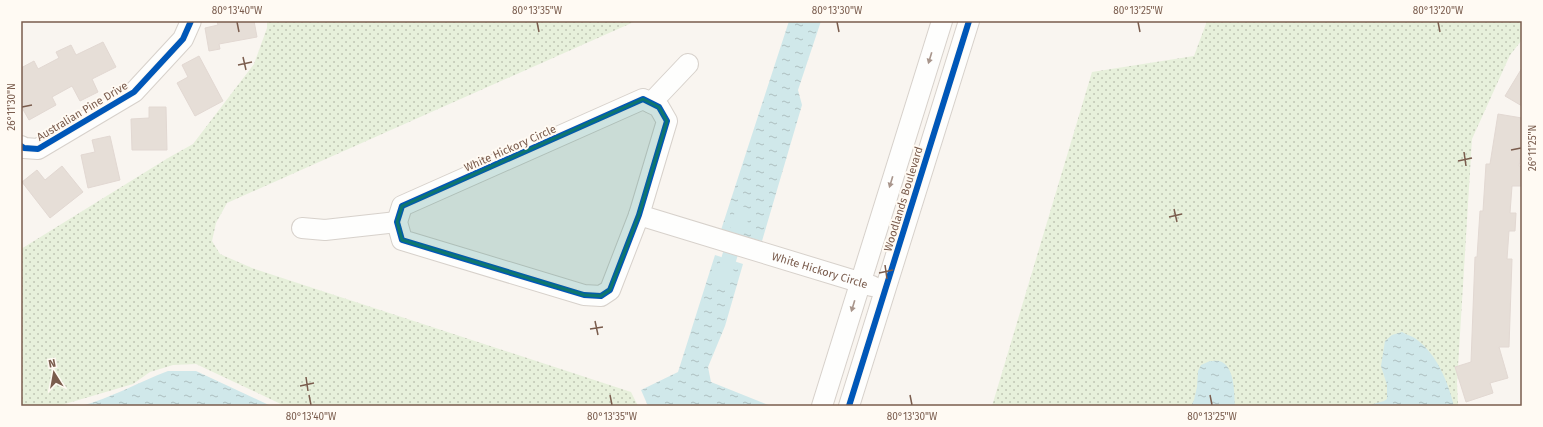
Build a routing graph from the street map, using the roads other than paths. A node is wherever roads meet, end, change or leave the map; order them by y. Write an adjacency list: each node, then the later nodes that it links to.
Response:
1 (191, 21): 6 (street, Australian Pine Drive)
2 (942, 21): 10 (street, Woodlands Boulevard, one-way to 10)
3 (969, 21): 11 (street, Woodlands Boulevard)
4 (688, 64): 5 (street)
5 (651, 103): 7 (street); 8 (street, White Hickory Circle)
6 (21, 146)
7 (639, 215): 8 (street); 10 (street, White Hickory Circle)
8 (397, 222): 9 (street)
9 (302, 228)
10 (860, 283): 11 (street, White Hickory Circle); 12 (street, Woodlands Boulevard, one-way to 12)
11 (886, 289): 13 (street, Woodlands Boulevard)
12 (822, 406)
13 (850, 406)

